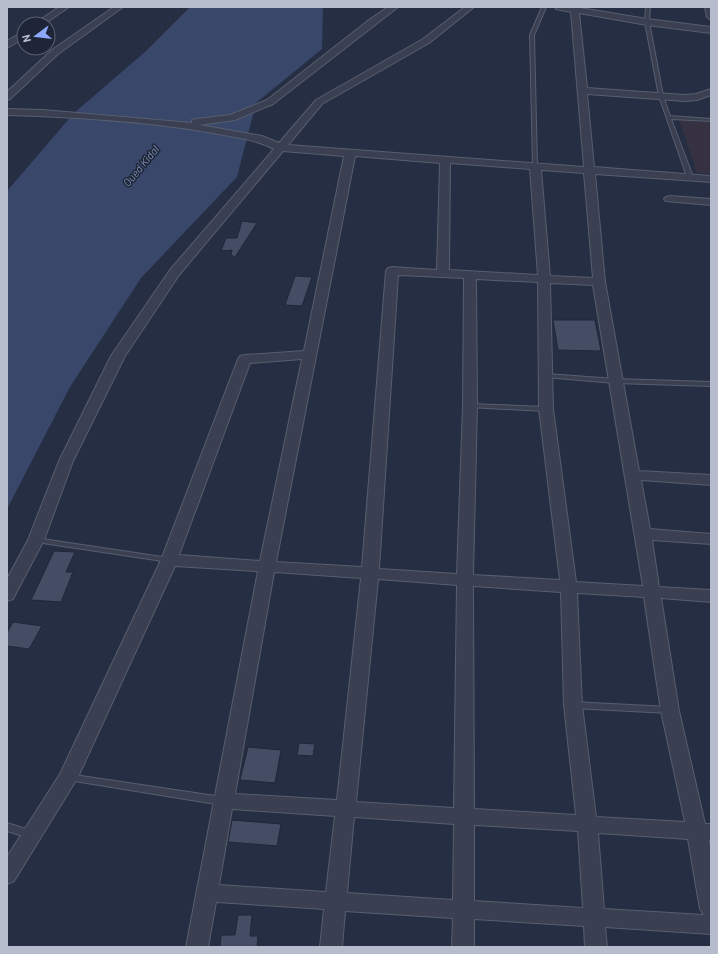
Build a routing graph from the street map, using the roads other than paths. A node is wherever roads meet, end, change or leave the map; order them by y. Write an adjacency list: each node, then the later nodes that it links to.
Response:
1 (119, 7): 20 (street)
2 (394, 7): 24 (street)
3 (470, 7): 25 (street)
4 (544, 7): 28 (lane)
5 (559, 7): 10 (street)
6 (648, 7): 13 (lane)
7 (709, 7): 12 (street)
8 (49, 8): 9 (street)
9 (62, 9): 11 (street)
10 (576, 10): 13 (street); 17 (street)
11 (51, 16)
12 (711, 17)
13 (647, 22): 14 (street); 19 (lane)
14 (711, 30)
15 (16, 39): 16 (street)
16 (7, 45)
17 (582, 91): 19 (street); 29 (street)
18 (711, 92): 19 (street)
19 (661, 96): 22 (lane)
20 (7, 97)
21 (7, 112): 24 (street)
22 (669, 117): 23 (lane); 30 (lane)
23 (711, 120)
24 (179, 124): 25 (street)
25 (281, 148): 26 (street); 48 (street)
26 (350, 153): 27 (street); 38 (street)
27 (445, 160): 28 (street); 34 (street)
28 (535, 166): 29 (street); 36 (street)
29 (589, 170): 30 (street); 37 (street)
30 (690, 177): 31 (street)
31 (711, 179)
32 (670, 199): 33 (street)
33 (711, 202)
34 (443, 274): 35 (street); 51 (street)
35 (470, 276): 36 (street); 42 (street)
36 (544, 280): 37 (street); 39 (street)
37 (599, 282): 40 (street)
38 (310, 355): 49 (street); 50 (street)
39 (547, 376): 40 (lane); 43 (street)
40 (615, 381): 41 (lane); 44 (street)
41 (711, 384)
42 (470, 406): 43 (lane); 52 (street)
43 (546, 409): 53 (street)
44 (633, 475): 45 (street); 46 (street)
45 (711, 480)
46 (643, 534): 47 (street); 54 (street)
47 (711, 539)
48 (36, 540): 49 (lane); 55 (street)
49 (169, 560): 50 (street); 59 (street)
50 (267, 567): 51 (street); 60 (street)
51 (370, 574): 52 (street); 61 (street)
52 (465, 580): 53 (street); 62 (street)
53 (569, 588): 54 (street); 57 (street)
54 (651, 592): 56 (street); 58 (street)
55 (7, 595)
56 (711, 596)
57 (573, 705): 58 (lane); 63 (street)
58 (670, 710): 65 (street)
59 (68, 777): 60 (lane); 66 (street)
60 (223, 801): 61 (street); 68 (street)
61 (346, 809): 62 (street); 69 (street)
62 (464, 816): 63 (street); 71 (street)
63 (587, 824): 65 (street); 72 (street)
64 (7, 827): 66 (lane)
65 (704, 832): 70 (street)
66 (32, 835): 67 (street)
67 (7, 875)
68 (207, 893): 69 (street); 74 (street)
69 (336, 901): 71 (street); 75 (street)
70 (711, 908)
71 (463, 909): 72 (street); 76 (street)
72 (594, 918): 73 (street); 77 (street)
73 (711, 925)
74 (197, 947)
75 (331, 947)
76 (463, 947)
77 (596, 947)

